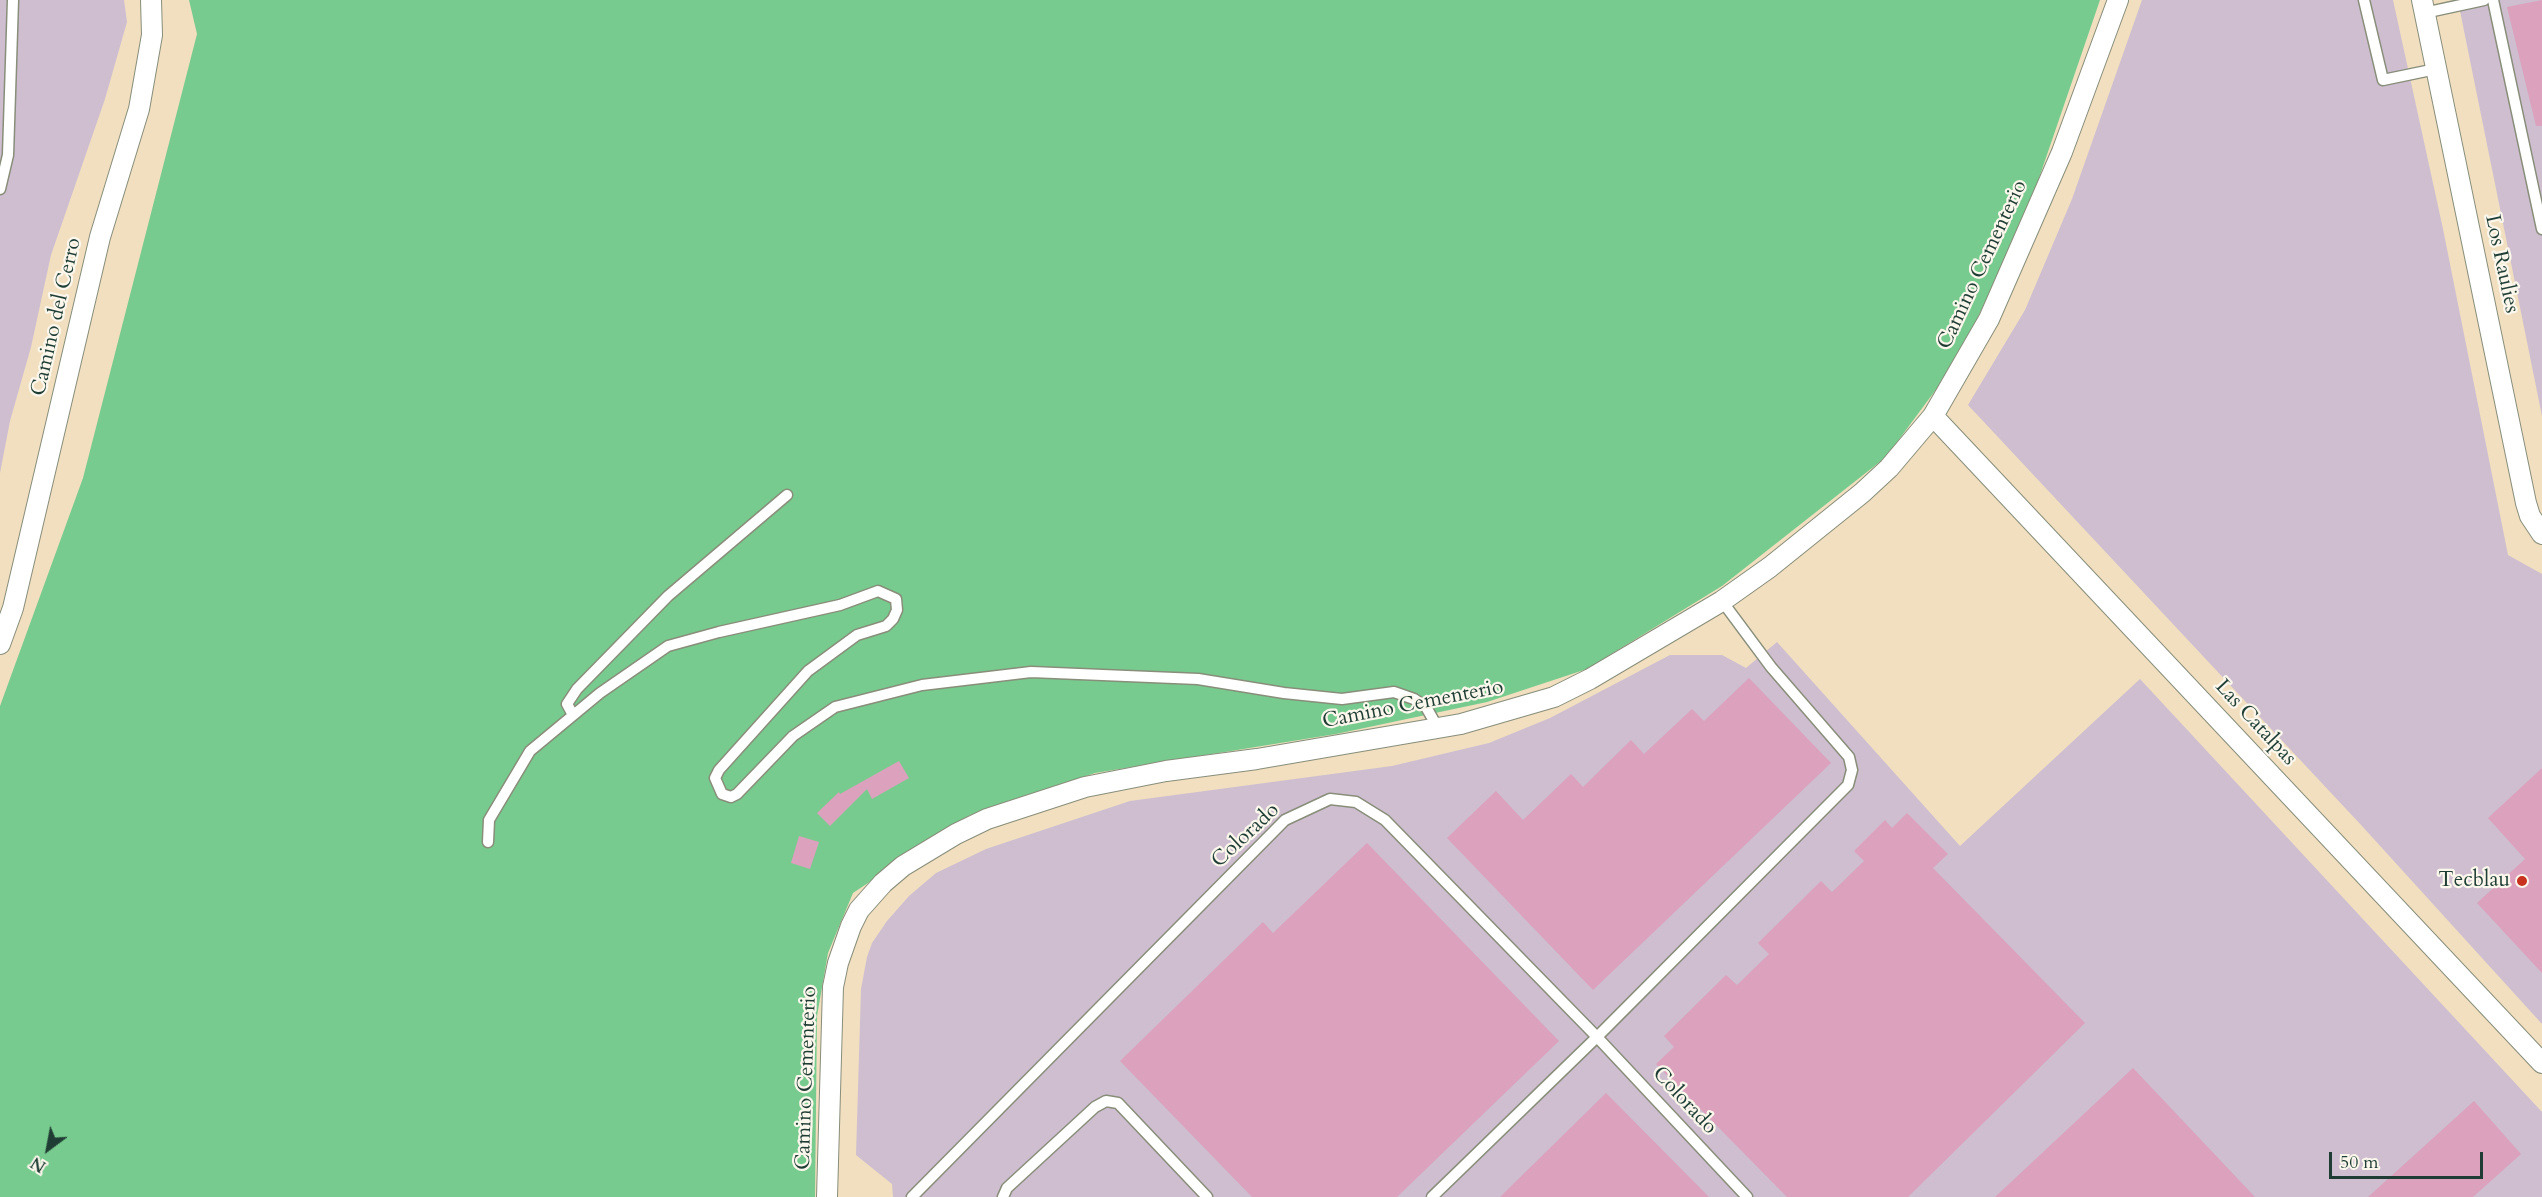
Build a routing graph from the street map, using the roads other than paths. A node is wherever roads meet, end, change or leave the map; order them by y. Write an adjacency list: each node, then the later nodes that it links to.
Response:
1 (13, 0): 9 (lane)
2 (151, 0): 15 (street, Camino del Cerro)
3 (2118, 0): 11 (street, Camino Cementerio)
4 (2364, 0): 8 (lane)
5 (2484, 0): 7 (lane)
6 (2493, 0): 10 (lane)
7 (2423, 6): 8 (street, Los Raulies)
8 (2436, 69): 13 (street, Los Raulies)
9 (0, 189)
10 (2542, 229)
11 (1934, 416): 14 (street, Camino Cementerio); 20 (street, Las Catalpas)
12 (787, 495): 16 (lane)
13 (2542, 534)
14 (1722, 601): 17 (street, Camino Cementerio); 19 (lane)
15 (0, 644)
16 (573, 715): 17 (lane); 18 (lane)
17 (1438, 728): 21 (street, Camino Cementerio)
18 (488, 842)
19 (1597, 1037): 22 (lane, Colorado); 25 (lane); 26 (lane, Colorado)
20 (2542, 1063)
21 (827, 1197)
22 (912, 1197)
23 (1003, 1197): 24 (lane)
24 (1207, 1197)
25 (1432, 1197)
26 (1747, 1197)

